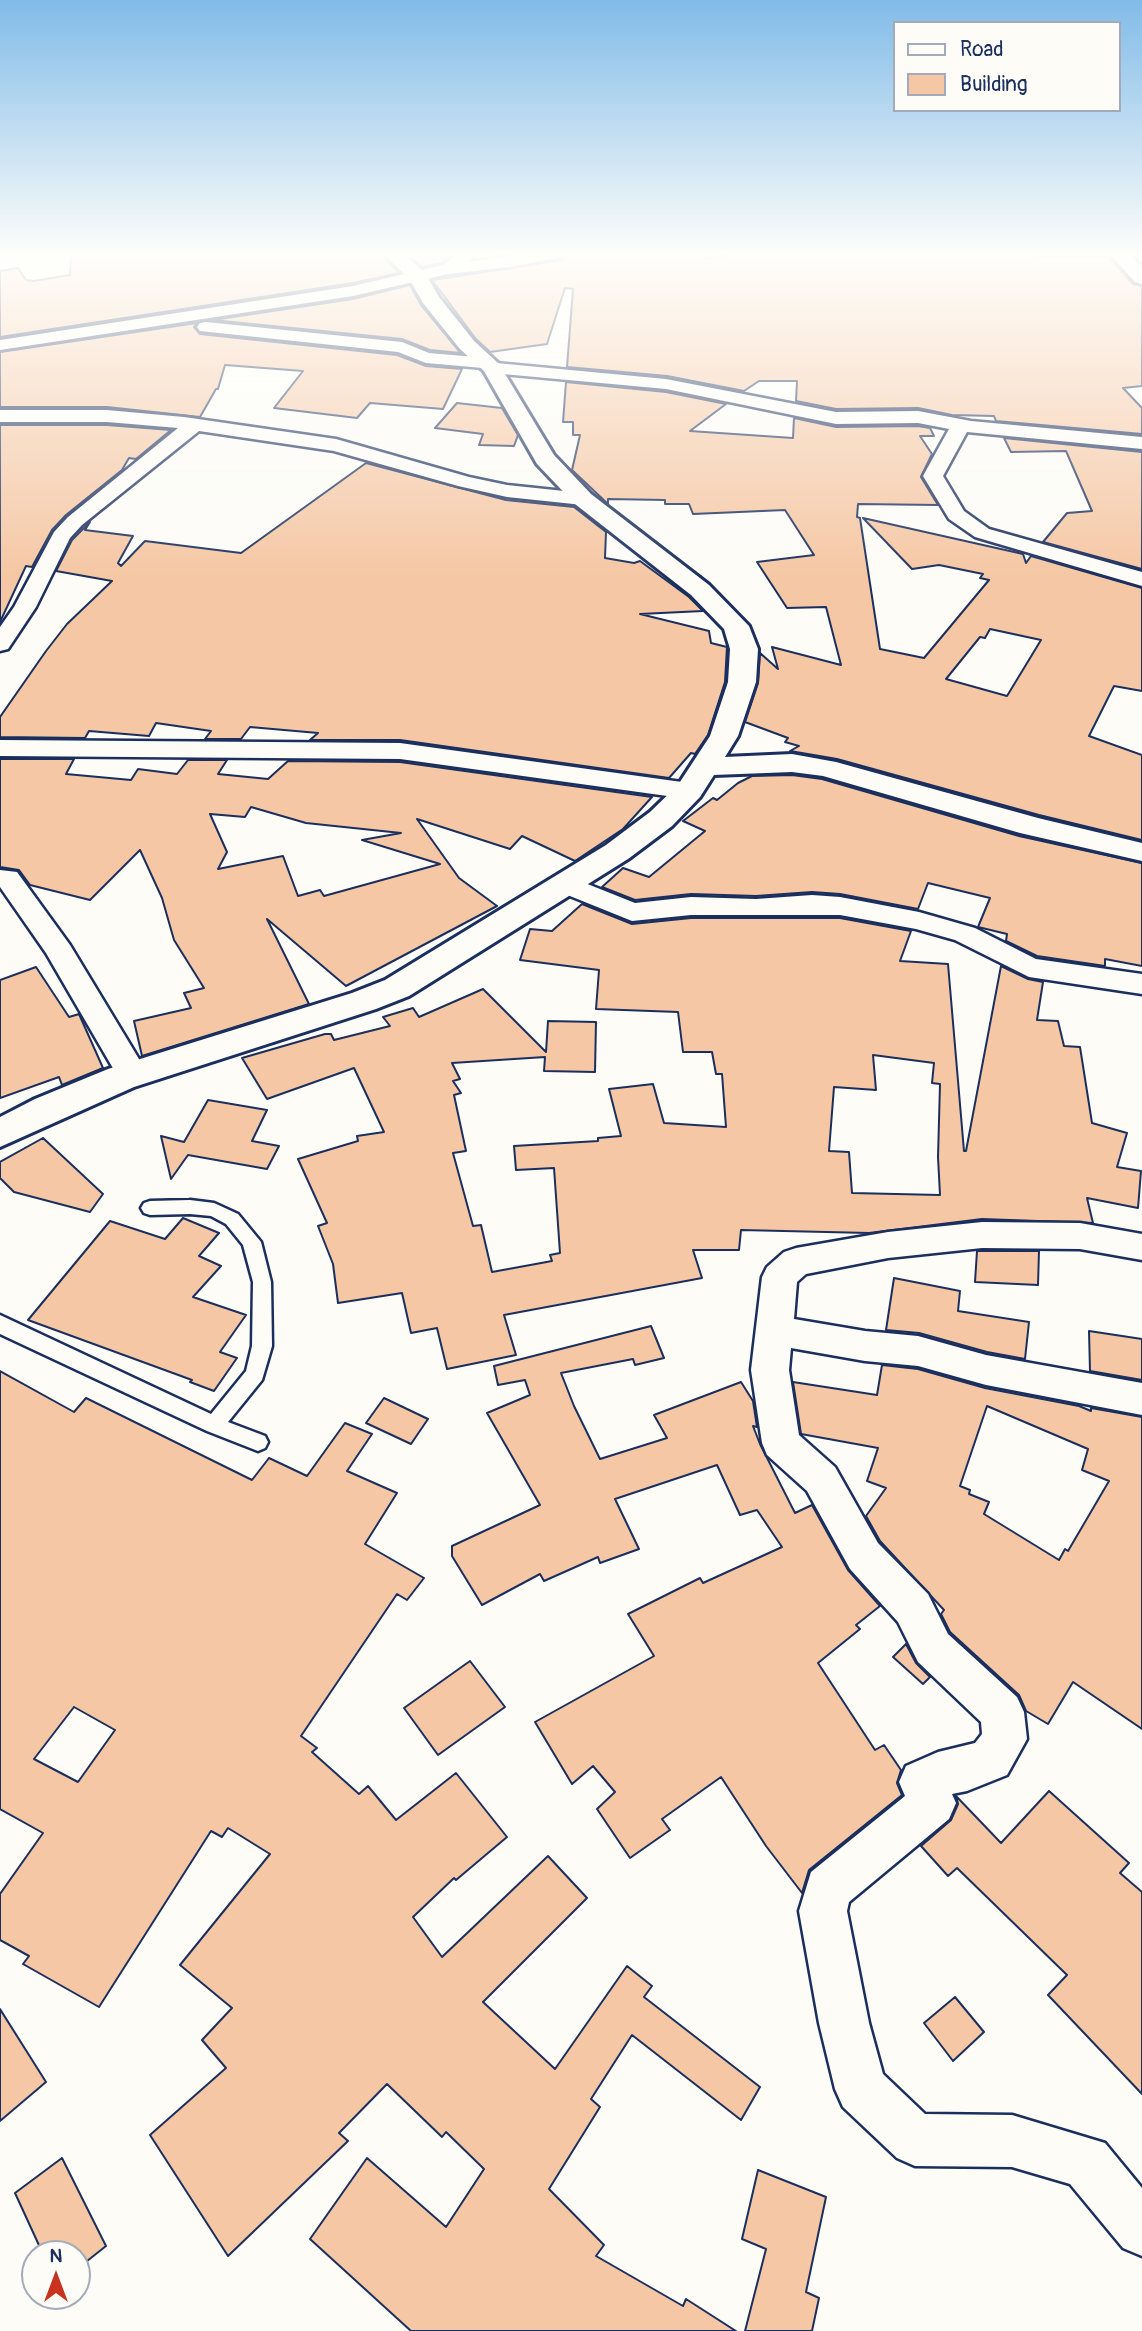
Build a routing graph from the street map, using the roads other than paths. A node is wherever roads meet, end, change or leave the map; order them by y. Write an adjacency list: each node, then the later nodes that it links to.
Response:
1 (451, 361): 3 (street)
2 (484, 361): 3 (street)
3 (489, 365): 6 (street); 8 (street)
4 (0, 416): 5 (street)
5 (194, 425): 8 (street); 10 (street)
6 (961, 425): 7 (street); 9 (street)
7 (1142, 443)
8 (583, 499): 11 (street)
9 (1142, 579)
10 (0, 644)
11 (728, 726): 13 (street); 14 (street)
12 (0, 748): 14 (street)
13 (792, 763): 14 (street); 15 (street)
14 (697, 779): 17 (street)
15 (1142, 852)
16 (0, 878): 19 (street)
17 (565, 884): 18 (street); 19 (street)
18 (1142, 984)
19 (132, 1074): 20 (street)
20 (0, 1133)
21 (150, 1208): 26 (lane)
22 (1142, 1247): 24 (street)
23 (0, 1323): 26 (lane)
24 (773, 1330): 25 (street); 28 (street)
25 (1142, 1399)
26 (214, 1426): 27 (lane)
27 (258, 1442)
28 (1142, 2229)

